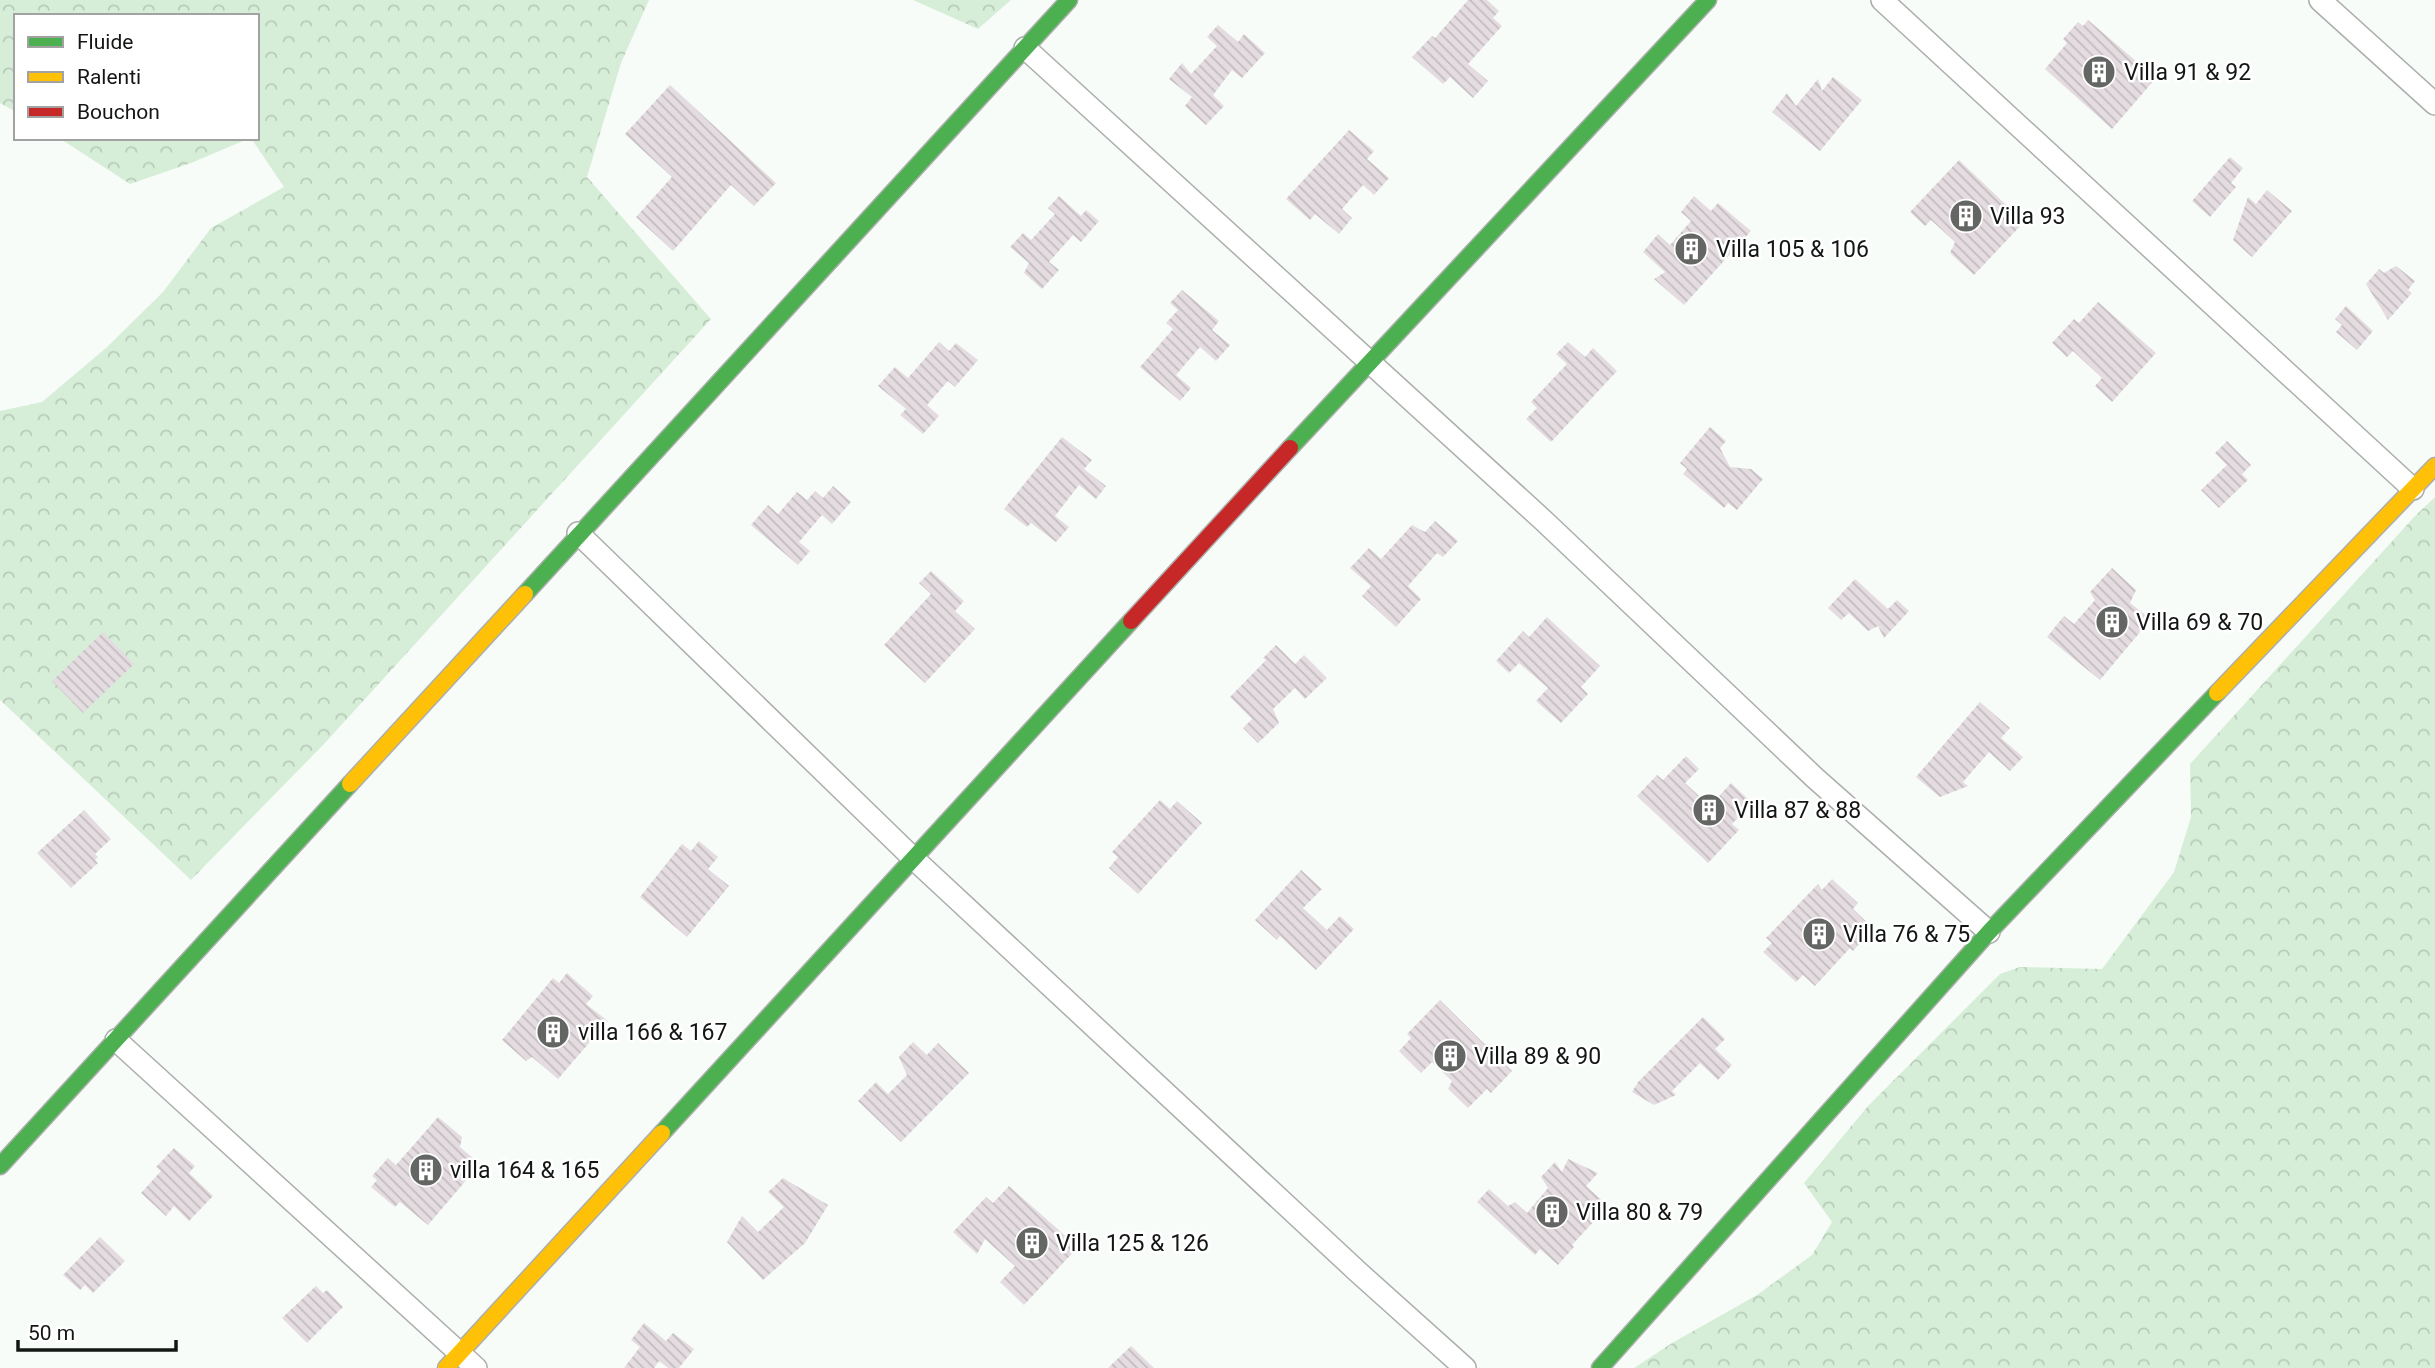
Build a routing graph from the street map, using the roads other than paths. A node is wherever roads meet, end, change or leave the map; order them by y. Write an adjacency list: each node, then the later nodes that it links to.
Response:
1 (1069, 0): 5 (street)
2 (1708, 0): 7 (street)
3 (1882, 0): 9 (street)
4 (2320, 0): 6 (street)
5 (1025, 48): 7 (street); 10 (street)
6 (2435, 104)
7 (1369, 362): 11 (street); 12 (street)
8 (2435, 466): 9 (street)
9 (2413, 489): 12 (street)
10 (578, 533): 11 (street); 13 (street)
11 (914, 859): 15 (street); 17 (street)
12 (1989, 932): 18 (street)
13 (116, 1040): 14 (street); 15 (street)
14 (0, 1166)
15 (453, 1360): 16 (street)
16 (476, 1368)
17 (1465, 1368)
18 (1600, 1368)

